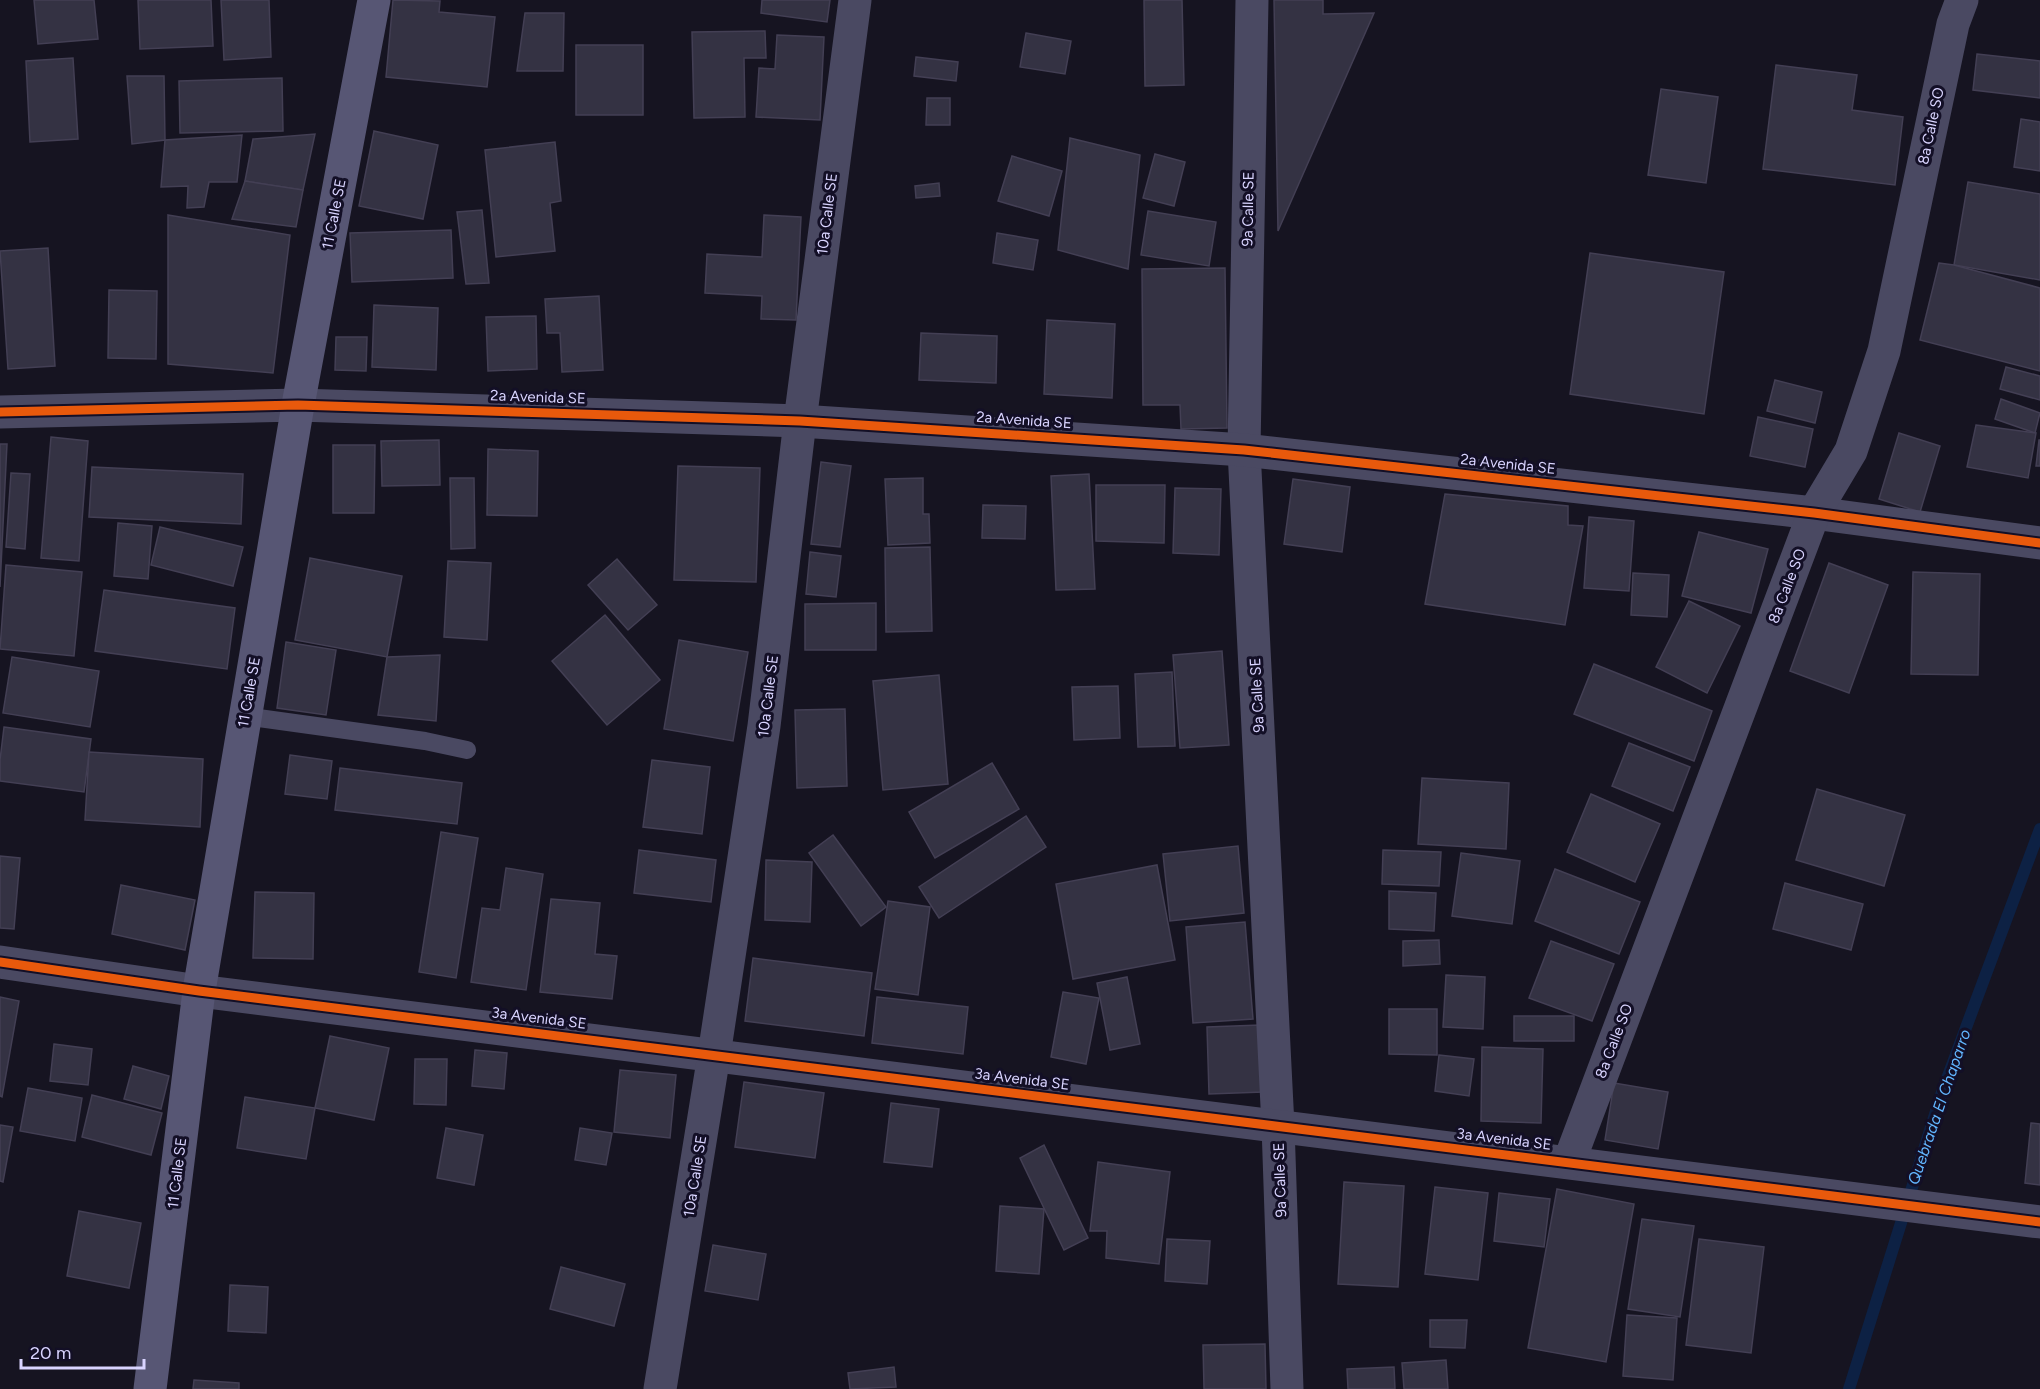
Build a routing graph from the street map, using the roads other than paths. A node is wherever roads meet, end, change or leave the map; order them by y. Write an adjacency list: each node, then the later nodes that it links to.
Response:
1 (374, 0): 5 (street, 11 Calle SE)
2 (855, 0): 7 (street, 10a Calle SE)
3 (1252, 0): 8 (street, 9a Calle SE)
4 (1962, 0): 9 (street, 8a Calle SO)
5 (298, 405): 6 (street, 2a Avenida SE); 7 (street, 2a Avenida SE); 11 (street, 11 Calle SE)
6 (0, 412)
7 (800, 421): 8 (street, 2a Avenida SE); 15 (street, 10a Calle SE)
8 (1244, 450): 9 (street, 2a Avenida SE); 16 (street, 9a Calle SE)
9 (1814, 513): 10 (street, 2a Avenida SE); 17 (street, 8a Calle SO)
10 (2040, 543)
11 (244, 716): 12 (lane); 14 (street, 11 Calle SE)
12 (467, 750)
13 (0, 962): 14 (street, 3a Avenida SE)
14 (199, 991): 15 (street, 3a Avenida SE); 19 (street, 11 Calle SE)
15 (714, 1055): 16 (street, 3a Avenida SE); 20 (street, 10a Calle SE)
16 (1278, 1126): 17 (street, 3a Avenida SE); 21 (street, 9a Calle SE)
17 (1569, 1162): 18 (street, 3a Avenida SE)
18 (2040, 1222)
19 (150, 1389)
20 (660, 1389)
21 (1287, 1389)

